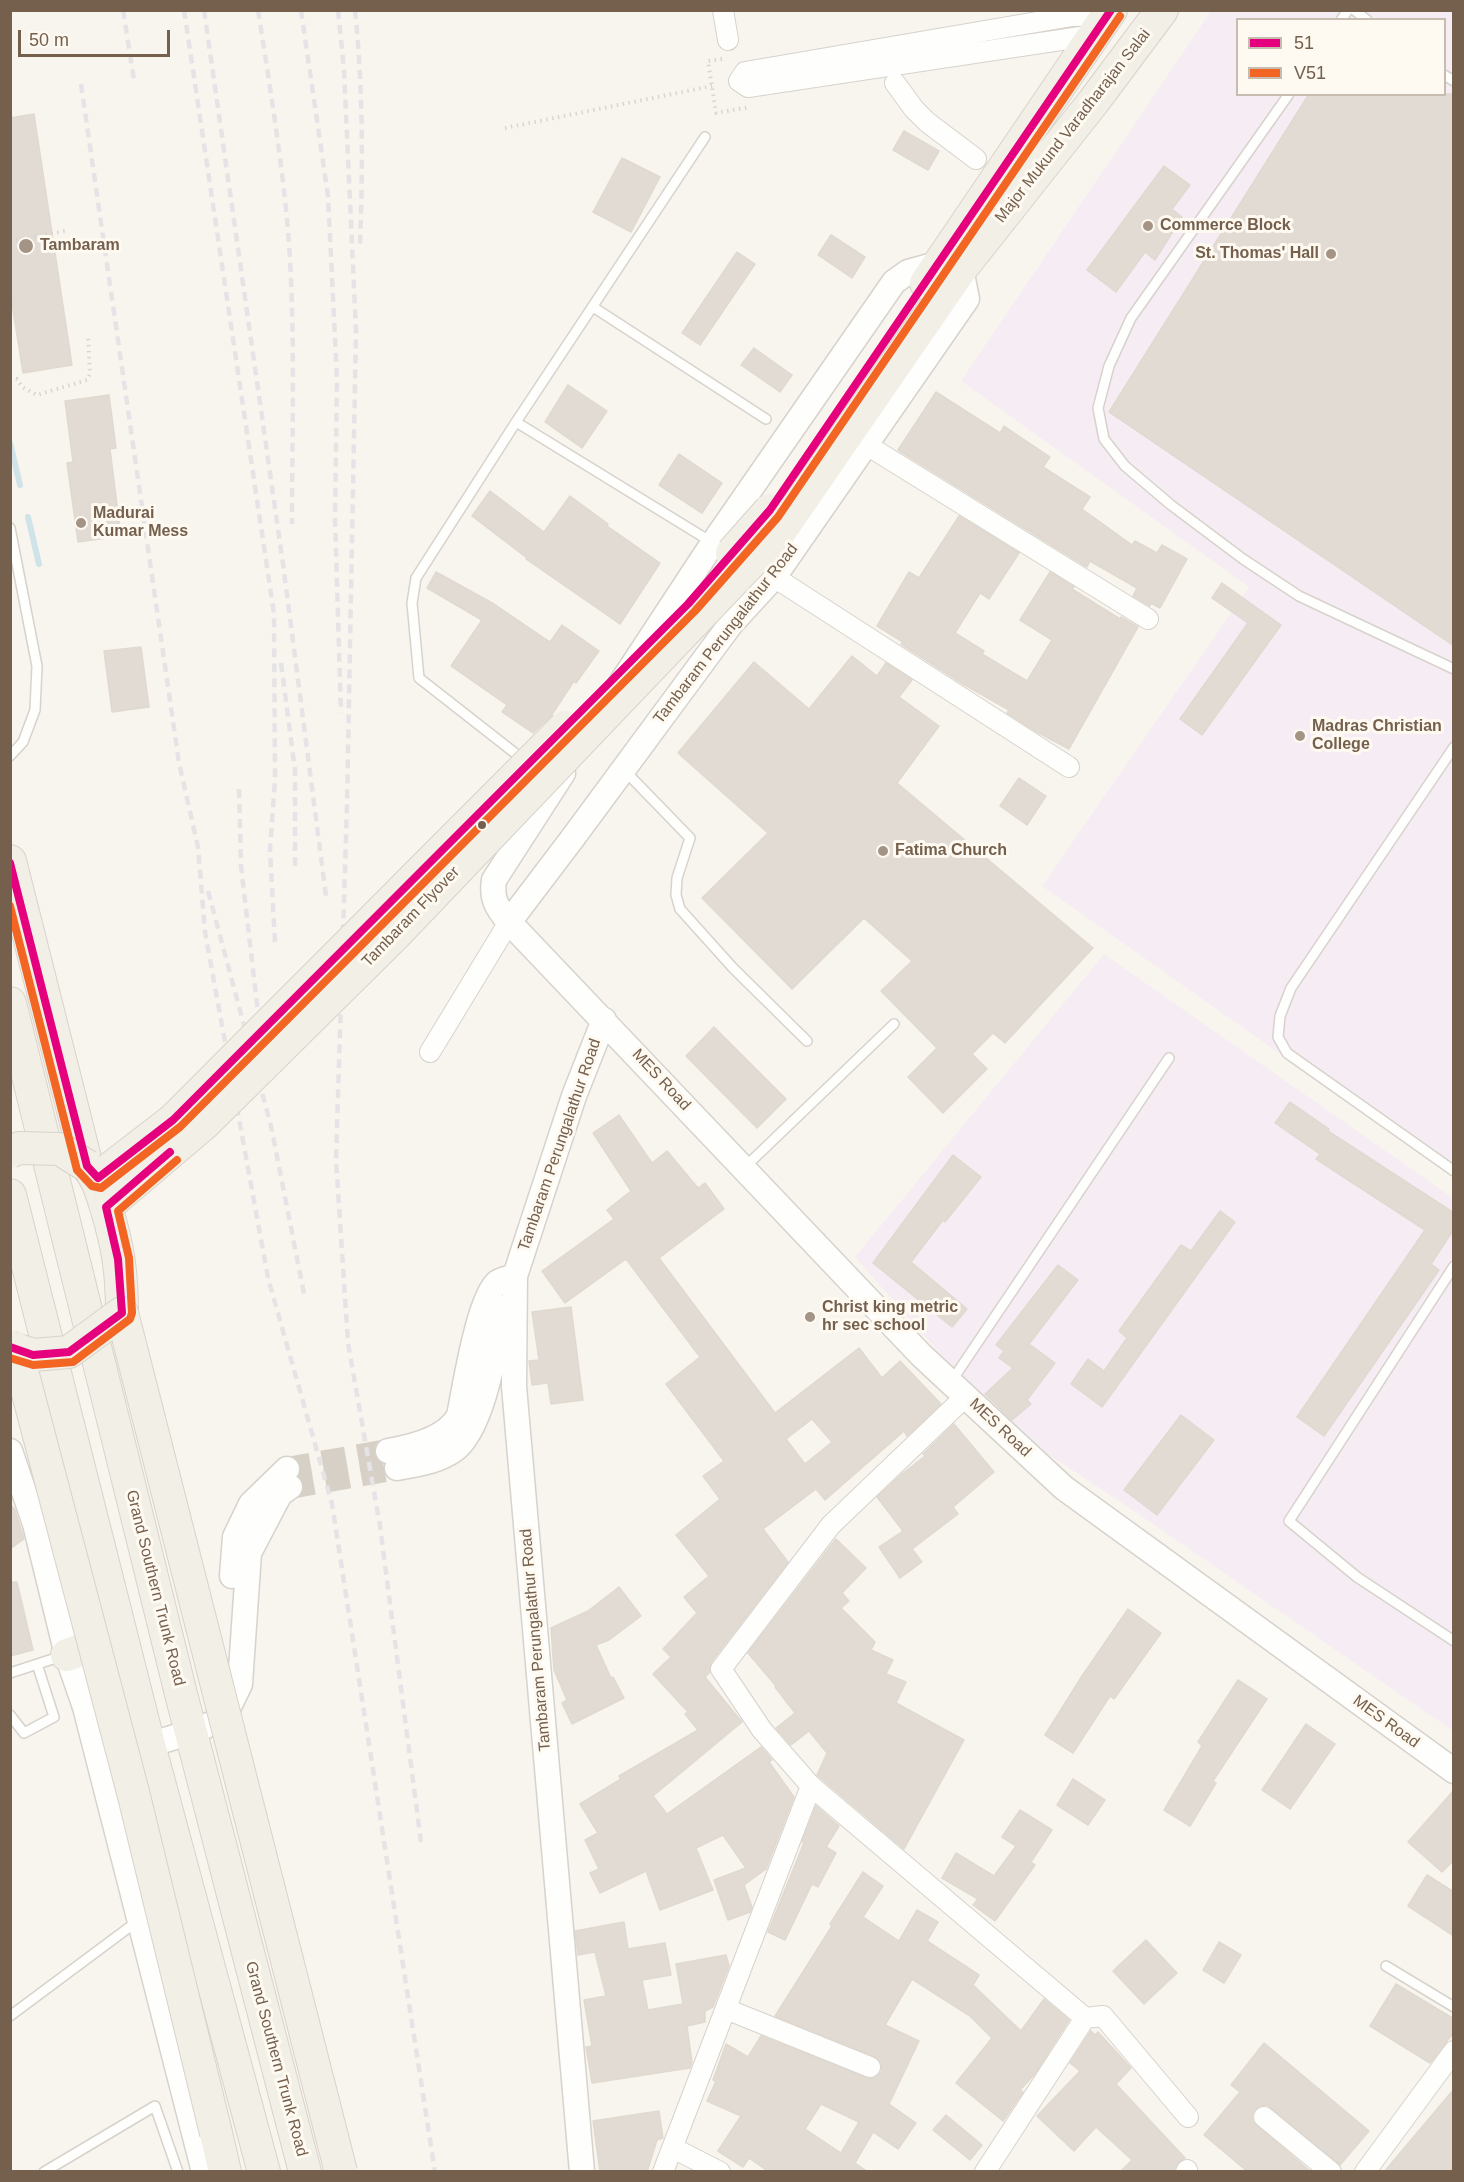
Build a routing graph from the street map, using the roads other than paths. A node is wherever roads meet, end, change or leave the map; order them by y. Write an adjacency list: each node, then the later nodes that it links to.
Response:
1 (723, 10): 4 (street)
2 (1162, 10): 9 (main road, Major Mukund Varadharajan Salai)
3 (1105, 20): 3 (street); 9 (main road)
4 (728, 40)
5 (895, 83): 8 (street)
6 (1288, 96): 18 (lane)
7 (705, 137): 10 (lane)
8 (976, 159)
9 (950, 266): 13 (street, Tambaram Perungalathur Road); 15 (street); 35 (main road, Tambaram Flyover, bridge)
10 (593, 307): 11 (lane); 12 (lane)
11 (766, 419)
12 (516, 422): 15 (lane); 23 (lane)
13 (865, 444): 16 (street, Tambaram Perungalathur Road); 17 (street)
14 (10, 528): 20 (lane)
15 (712, 543): 23 (street)
16 (774, 577): 21 (street); 22 (street, Tambaram Perungalathur Road)
17 (1148, 619)
18 (1454, 669)
19 (1454, 747): 34 (lane)
20 (10, 756)
21 (1069, 767)
22 (623, 769): 25 (street, Tambaram Perungalathur Road); 29 (lane)
23 (555, 785): 25 (street)
24 (10, 861): 35 (main road)
25 (509, 922): 27 (street, Tambaram Perungalathur Road); 30 (street)
26 (10, 1003): 49 (main road, Grand Southern Trunk Road)
27 (604, 1020): 33 (street, MES Road); 38 (street, Tambaram Perungalathur Road)
28 (894, 1024): 33 (lane)
29 (807, 1041)
30 (430, 1052)
31 (1169, 1058): 41 (lane)
32 (10, 1152): 35 (main road, bridge)
33 (744, 1168): 41 (street, MES Road)
34 (1454, 1171)
35 (97, 1183): 39 (main road)
36 (10, 1195): 44 (main road)
37 (1454, 1266): 45 (lane)
38 (515, 1287): 43 (street); 73 (street, Tambaram Perungalathur Road)
39 (122, 1313): 40 (main road, bridge); 72 (main road, bridge)
40 (13, 1347): 69 (main road, bridge)
41 (958, 1389): 53 (street, MES Road); 54 (street)
42 (10, 1451): 46 (street)
43 (393, 1459)
44 (121, 1635): 46 (main road); 52 (main road)
45 (1454, 1641)
46 (67, 1655): 47 (lane); 55 (street)
47 (37, 1664): 48 (lane); 50 (lane)
48 (10, 1673)
49 (181, 1694): 51 (main road, Grand Southern Trunk Road); 51 (street)
50 (10, 1715)
51 (191, 1732): 52 (street); 71 (main road, Grand Southern Trunk Road)
52 (149, 1745): 70 (main road)
53 (1454, 1771)
54 (811, 1786): 58 (street); 60 (street)
55 (141, 1919): 59 (lane); 68 (street)
56 (1386, 1966): 57 (lane)
57 (1454, 2007)
58 (726, 2009): 62 (street); 65 (street)
59 (10, 2016)
60 (1085, 2018): 63 (street); 76 (street)
61 (1454, 2051): 78 (street)
62 (870, 2067)
63 (1188, 2117)
64 (1264, 2117): 77 (street)
65 (673, 2148): 74 (street); 75 (street)
66 (44, 2172): 67 (lane)
67 (178, 2172)
68 (204, 2172)
69 (225, 2172)
70 (264, 2172)
71 (305, 2172)
72 (341, 2172)
73 (582, 2172)
74 (663, 2172)
75 (720, 2172)
76 (985, 2172)
77 (1331, 2172)
78 (1365, 2172)

